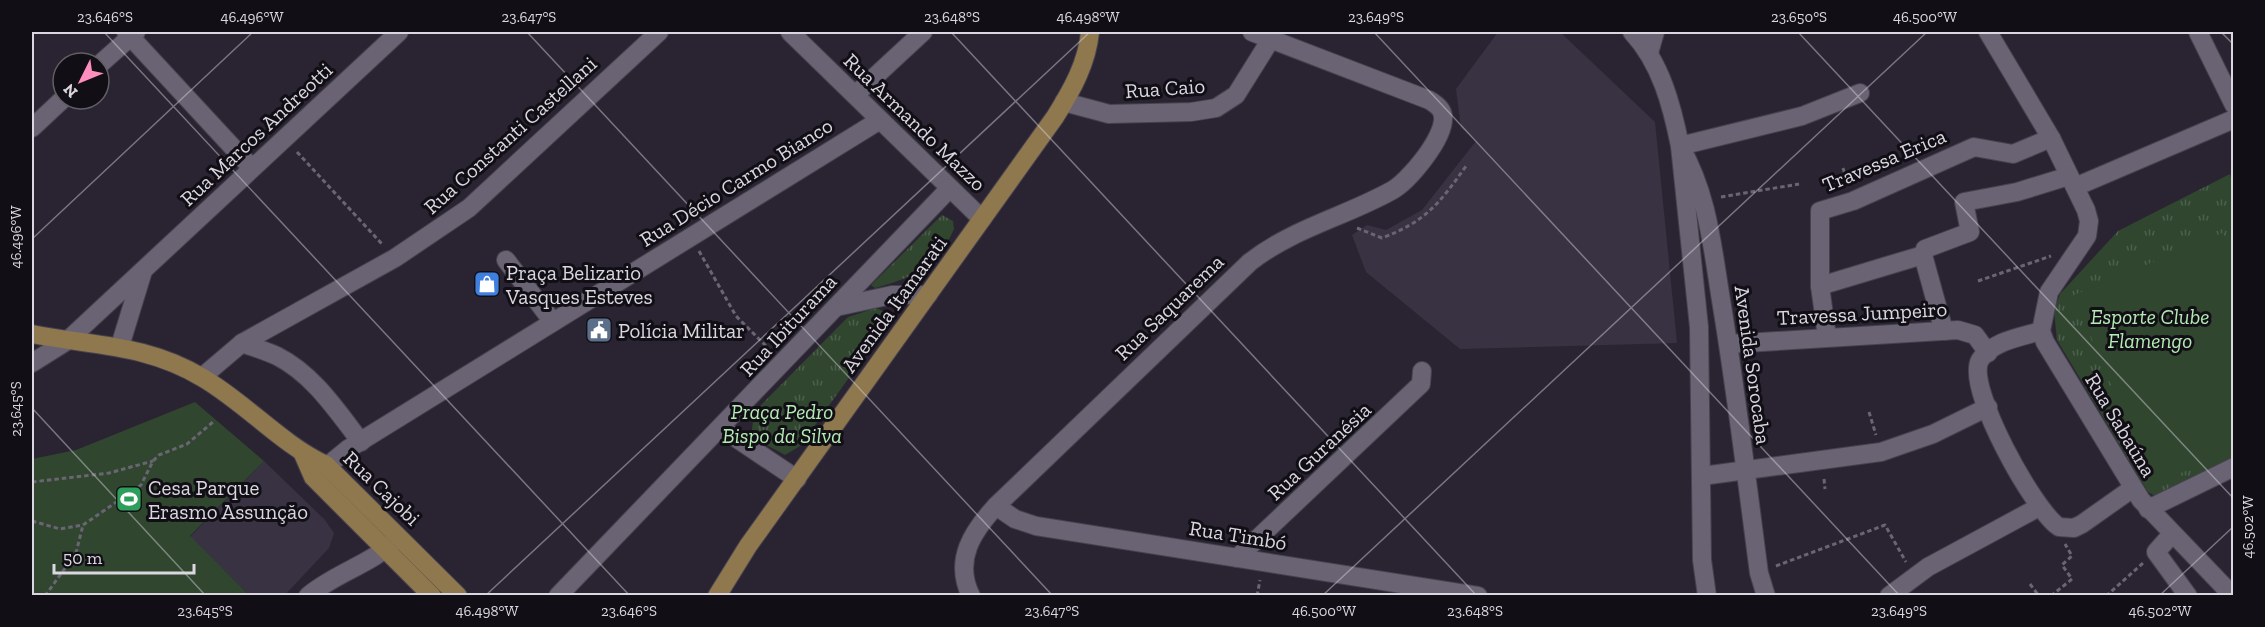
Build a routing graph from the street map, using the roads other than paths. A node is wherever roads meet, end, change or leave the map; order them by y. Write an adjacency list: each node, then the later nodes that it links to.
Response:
1 (399, 32): 25 (street, Rua Marcos Andreotti)
2 (659, 32): 41 (street, Rua Constanti Castellani)
3 (790, 32): 16 (street, Rua Armando Mazzo)
4 (923, 32): 16 (street)
5 (1090, 32): 17 (main road, Avenida Itamarati)
6 (1252, 32): 12 (street)
7 (1632, 32): 14 (street, Avenida Sorocaba)
8 (1655, 32): 14 (street)
9 (1988, 32): 23 (street)
10 (2198, 32): 18 (street)
11 (131, 33): 13 (street); 25 (street)
12 (1271, 39): 17 (street, Rua Caio); 57 (street, Rua Saquarema)
13 (111, 53)
14 (1649, 53): 24 (street, Avenida Sorocaba)
15 (1860, 93): 24 (street)
16 (855, 95): 21 (street, Rua Armando Mazzo)
17 (1064, 102): 28 (main road, Avenida Itamarati)
18 (2234, 105)
19 (51, 110): 22 (street)
20 (2234, 119): 26 (street)
21 (880, 120): 27 (street, Rua Armando Mazzo); 35 (street, Rua Décio Carmo Bianco)
22 (32, 128)
23 (2051, 138): 26 (street); 32 (street, Travessa Erica)
24 (1680, 146): 42 (street, Avenida Sorocaba); 54 (street, Avenida Sorocaba)
25 (251, 167): 31 (street, Rua Marcos Andreotti)
26 (2072, 181): 29 (street); 37 (street)
27 (950, 188): 28 (street, Rua Armando Mazzo); 34 (street, Rua Ibiturama)
28 (982, 219): 33 (main road, Avenida Itamarati)
29 (1923, 255): 32 (street); 36 (street)
30 (506, 260): 35 (street)
31 (144, 269): 40 (street, Rua Marcos Andreotti); 43 (street, Rua Marcos Andreotti)
32 (1820, 286): 39 (street, Travessa Erica)
33 (928, 295): 34 (street); 55 (main road, Avenida Itamarati)
34 (836, 308): 49 (street, Rua Ibiturama)
35 (553, 322): 50 (street, Rua Décio Carmo Bianco)
36 (1944, 331): 39 (street, Travessa Jumpeiro); 44 (street, Travessa Jumpeiro)
37 (2041, 331): 44 (street); 56 (street, Rua Sabaúna)
38 (32, 334): 40 (main road)
39 (1827, 337): 42 (street, Travessa Jumpeiro)
40 (67, 341): 43 (main road); 45 (street, Rua Marcos Andreotti)
41 (242, 343): 47 (street, Rua Constanti Castellani); 50 (street)
42 (1729, 344): 52 (street, Avenida Sorocaba)
43 (120, 346): 47 (main road)
44 (1988, 353): 48 (street)
45 (32, 363)
46 (1422, 371): 63 (street, Rua Guranésia)
47 (202, 377): 53 (main road, Rua Cajobi)
48 (1988, 407): 52 (street); 58 (street)
49 (721, 428): 55 (street); 68 (street, Rua Ibiturama)
50 (360, 442): 53 (street, Rua Décio Carmo Bianco)
51 (2234, 466): 59 (street)
52 (1745, 469): 54 (street); 73 (street, Avenida Sorocaba)
53 (320, 471): 61 (main road, Rua Cajobi); 62 (main road, Rua Cajobi)
54 (1702, 476): 72 (street, Avenida Sorocaba)
55 (797, 479): 69 (main road, Avenida Itamarati)
56 (2133, 488): 58 (street); 59 (street, Rua Sabaúna)
57 (996, 506): 63 (street, Rua Timbó); 70 (street, Rua Saquarema)
58 (2039, 507): 74 (street)
59 (2148, 509): 60 (street, Rua Sabaúna)
60 (2172, 534): 64 (street, Rua Sabaúna); 75 (street)
61 (400, 537): 62 (street); 67 (main road, Rua Cajobi)
62 (386, 550): 65 (street); 66 (main road, Rua Cajobi)
63 (1237, 558): 71 (street, Rua Timbó)
64 (2233, 595)
65 (308, 596)
66 (432, 596)
67 (458, 596)
68 (558, 596)
69 (717, 596)
70 (971, 596)
71 (1478, 596)
72 (1707, 596)
73 (1766, 596)
74 (1889, 596)
75 (2188, 596)

